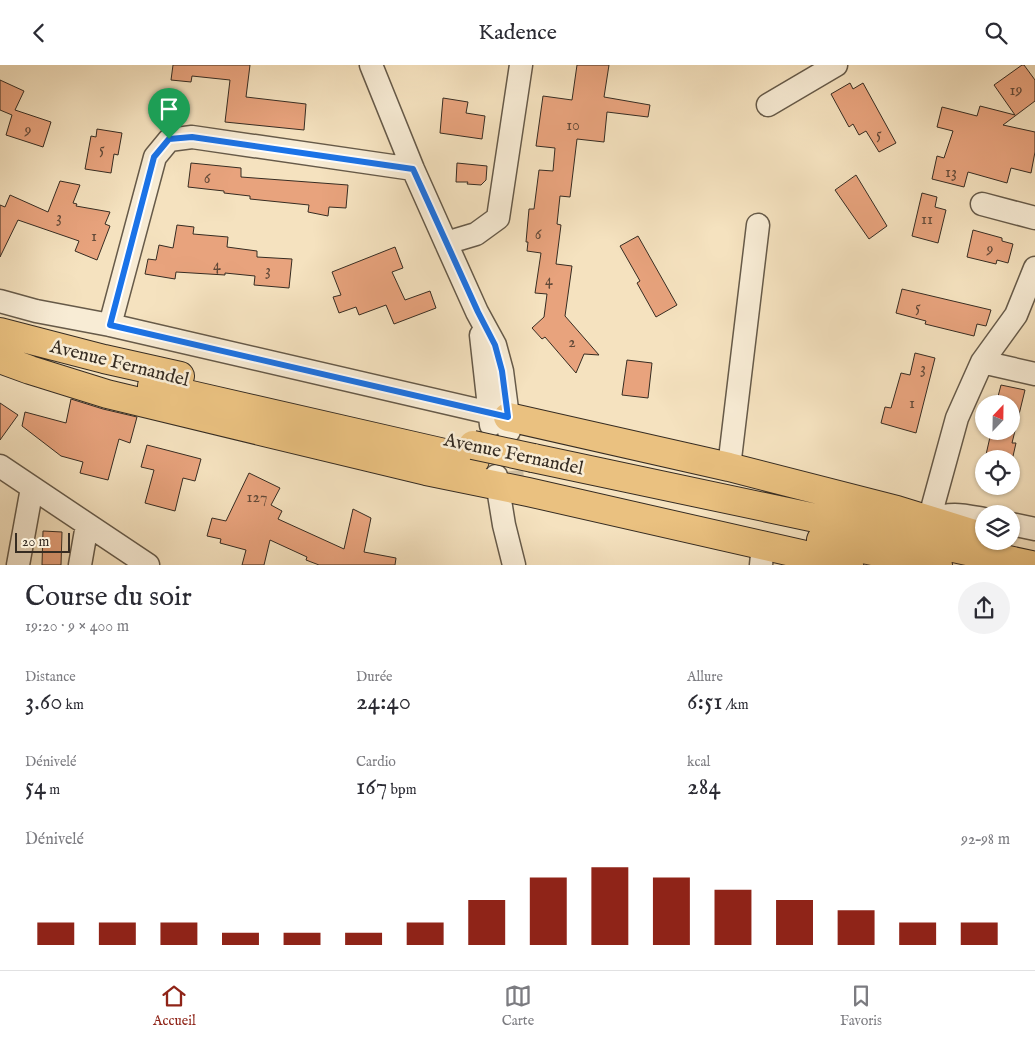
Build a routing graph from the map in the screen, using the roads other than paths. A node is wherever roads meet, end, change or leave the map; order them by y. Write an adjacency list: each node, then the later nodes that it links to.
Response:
1 (370, 65): 5 (street)
2 (521, 65): 9 (street)
3 (836, 65): 4 (street)
4 (768, 105)
5 (413, 169): 9 (street); 12 (street)
6 (982, 204): 7 (street)
7 (1035, 218)
8 (758, 225): 20 (street)
9 (446, 243): 18 (street)
10 (1035, 268): 16 (street)
11 (0, 301): 12 (street)
12 (110, 325): 18 (street)
13 (0, 332): 18 (main road, Avenue Fernandel)
14 (0, 348): 18 (main road, Avenue Fernandel)
15 (0, 359): 21 (main road)
16 (982, 362): 17 (street); 24 (street)
17 (1035, 373)
18 (491, 432): 20 (main road); 21 (main road, Avenue Fernandel, bridge)
19 (0, 466): 22 (street)
20 (729, 467): 24 (main road)
21 (515, 477): 31 (main road); 32 (street); 37 (main road, Avenue Fernandel); 38 (main road, Avenue Fernandel)
22 (32, 488): 25 (street); 33 (street)
23 (975, 517): 24 (street)
24 (929, 520): 28 (main road)
25 (87, 525): 34 (street); 35 (street)
26 (1020, 526): 27 (street)
27 (1035, 529)
28 (975, 534)
29 (1020, 547): 30 (main road)
30 (1035, 552)
31 (762, 555): 36 (main road)
32 (514, 563)
33 (18, 565)
34 (80, 565)
35 (148, 565)
36 (849, 565)
37 (938, 565)
38 (1031, 565)

